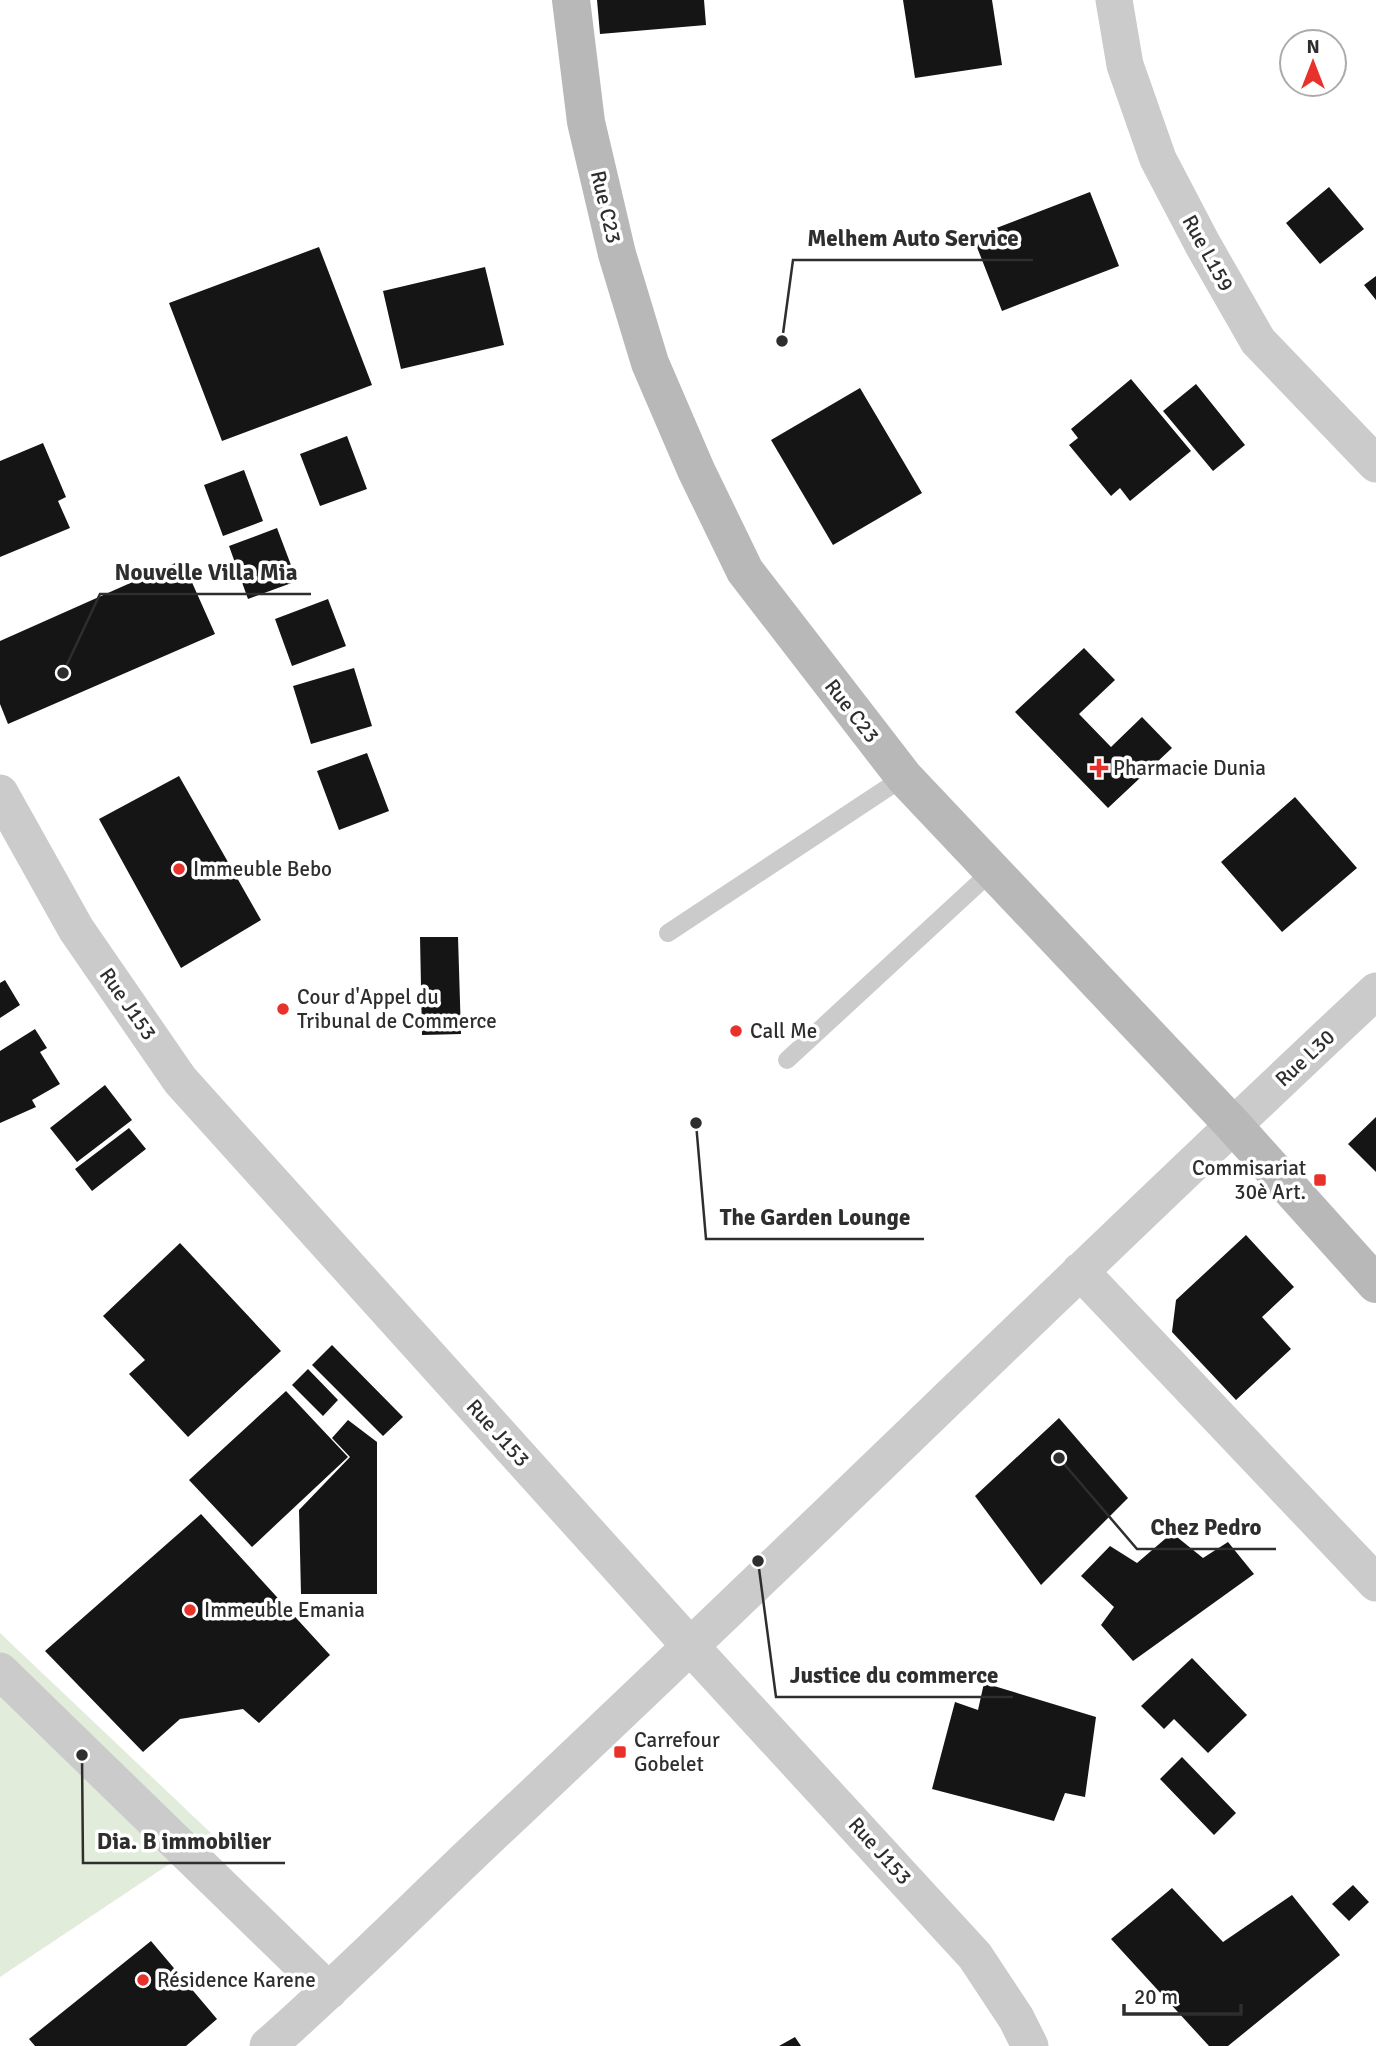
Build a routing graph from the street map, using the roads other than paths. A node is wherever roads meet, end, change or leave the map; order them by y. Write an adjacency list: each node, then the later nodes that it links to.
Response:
1 (571, 0): 4 (street, Rue C23)
2 (1114, 0): 3 (street, Rue L159)
3 (1376, 464)
4 (904, 777): 6 (street, Rue C23); 7 (lane)
5 (0, 793): 14 (street, Rue J153)
6 (993, 870): 9 (lane); 10 (street, Rue C23)
7 (668, 933)
8 (1376, 991): 10 (street, Rue L30)
9 (787, 1060)
10 (1233, 1125): 11 (street, Rue L30); 12 (street, Rue C23)
11 (1080, 1271): 13 (street); 14 (street, Rue L30)
12 (1376, 1284)
13 (1376, 1583)
14 (692, 1648): 16 (street, Rue L30); 18 (street, Rue J153)
15 (0, 1671): 16 (street)
16 (329, 1992): 17 (street, Rue L30)
17 (268, 2046)
18 (1030, 2046)

